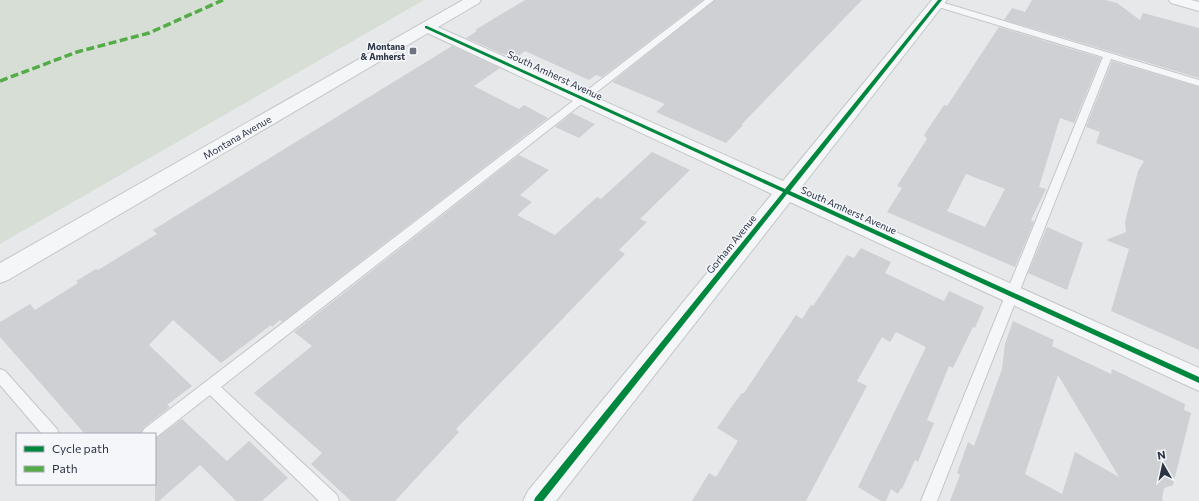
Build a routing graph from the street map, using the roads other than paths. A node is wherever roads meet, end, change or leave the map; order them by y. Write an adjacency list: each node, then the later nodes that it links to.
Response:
1 (474, 0): 6 (street, Montana Avenue)
2 (710, 0): 9 (lane)
3 (1176, 0): 5 (street)
4 (939, 2): 7 (lane); 10 (street, Gorham Avenue)
5 (1199, 7)
6 (426, 27): 9 (street, South Amherst Avenue); 11 (street, Montana Avenue)
7 (1108, 56): 8 (lane); 12 (lane)
8 (1199, 83)
9 (582, 98): 10 (street, South Amherst Avenue); 15 (lane)
10 (786, 192): 12 (street, South Amherst Avenue); 19 (street, Gorham Avenue)
11 (0, 274)
12 (1012, 295): 14 (street, South Amherst Avenue); 20 (lane)
13 (0, 375): 16 (lane)
14 (1199, 380)
15 (211, 387): 17 (lane); 18 (lane)
16 (51, 433)
17 (150, 433)
18 (331, 501)
19 (538, 501)
20 (929, 501)

